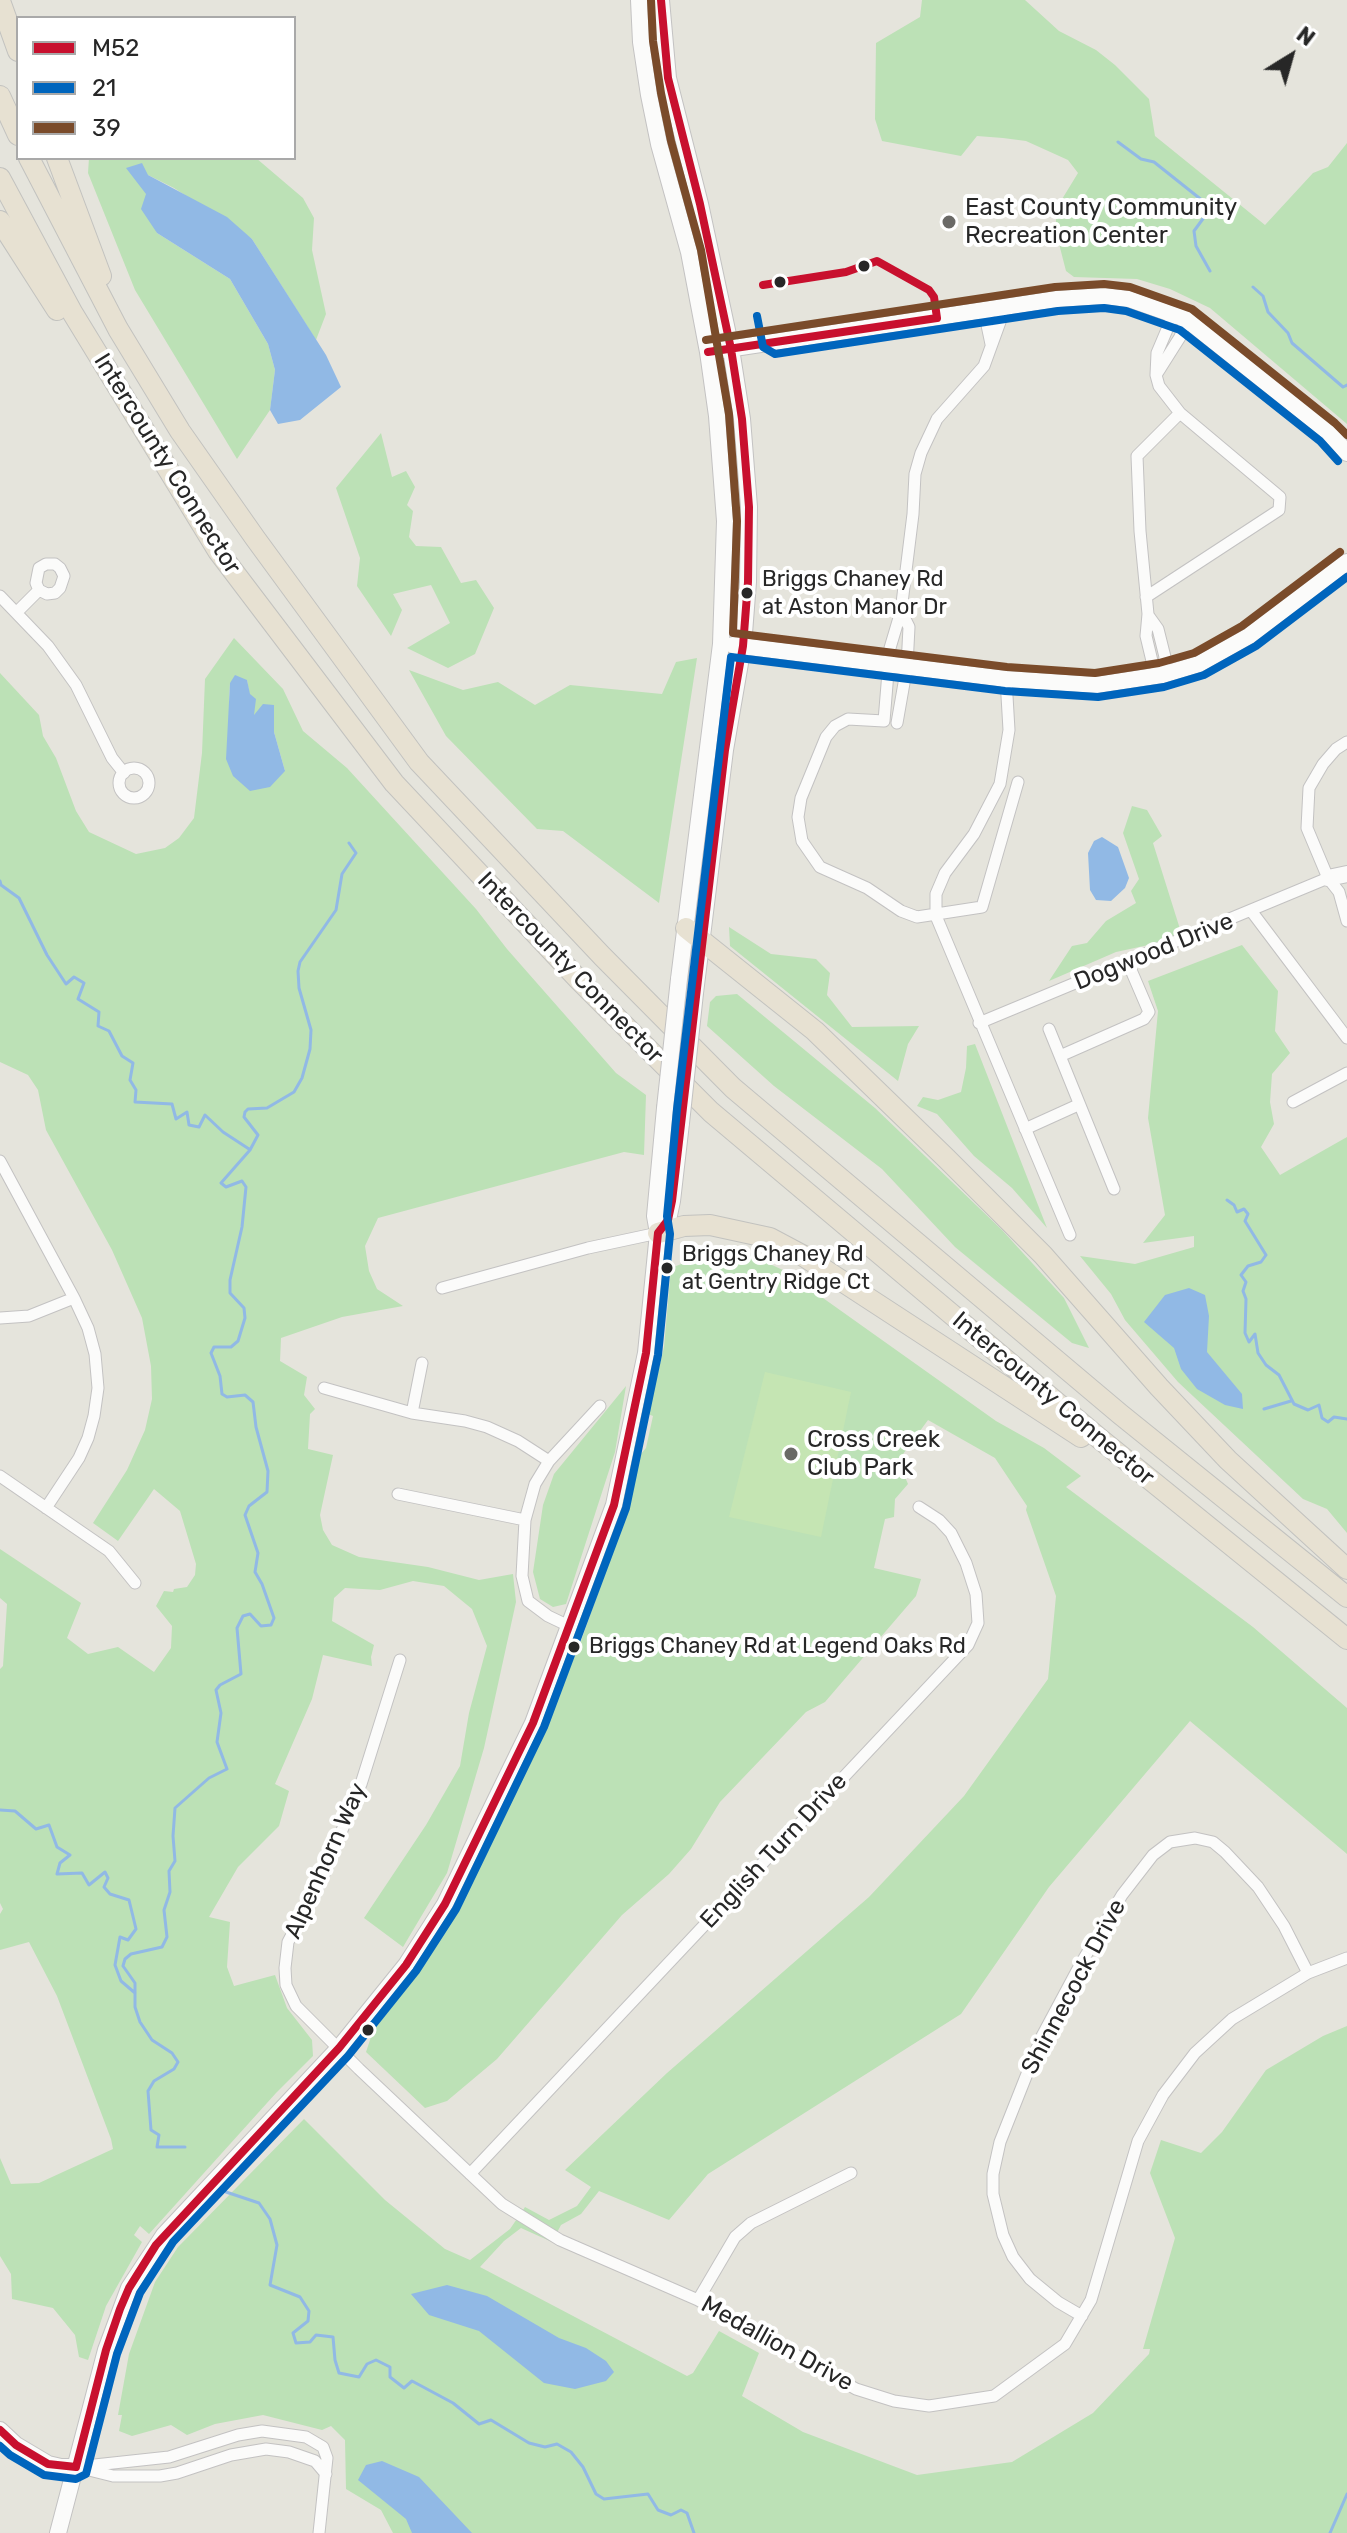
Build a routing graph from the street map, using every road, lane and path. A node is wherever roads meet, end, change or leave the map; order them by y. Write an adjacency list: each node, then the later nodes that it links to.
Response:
1 (639, 0): 17 (main road)
2 (661, 0): 16 (main road)
3 (0, 1): 4 (highway)
4 (16, 45)
5 (0, 96): 6 (highway)
6 (16, 131)
7 (30, 160): 14 (highway, Intercounty Connector)
8 (58, 160): 14 (highway)
9 (0, 178): 19 (highway, Intercounty Connector)
10 (0, 221): 19 (highway)
11 (1002, 308): 12 (main road); 13 (main road); 15 (street)
12 (984, 311): 15 (street); 16 (main road)
13 (1180, 316): 18 (street); 20 (main road)
14 (118, 329): 72 (highway, Intercounty Connector)
15 (991, 344): 25 (street)
16 (731, 349): 17 (main road); 28 (main road)
17 (708, 352): 27 (main road)
18 (1180, 413): 24 (street); 24 (street)
19 (153, 448): 66 (highway, Intercounty Connector)
20 (1347, 453)
21 (1347, 562): 31 (main road)
22 (39, 590): 26 (street)
23 (0, 596): 26 (street)
24 (1146, 597): 31 (street)
25 (901, 611): 29 (street); 30 (street)
26 (17, 612): 35 (street)
27 (721, 644): 28 (main road); 42 (main road)
28 (743, 646): 29 (main road); 42 (main road)
29 (889, 664): 30 (main road); 40 (street)
30 (907, 666): 32 (main road); 33 (street)
31 (1162, 675): 32 (main road)
32 (1006, 679): 40 (street)
33 (897, 723)
34 (1347, 742): 38 (street)
35 (124, 773)
36 (1018, 782): 40 (street)
37 (1347, 874): 38 (main road)
38 (1328, 878): 39 (street, Dogwood Drive); 41 (street)
39 (1252, 912): 43 (street, Dogwood Drive); 46 (street)
40 (936, 916): 44 (street)
41 (1347, 921)
42 (694, 934): 54 (main road, bridge); 54 (main road, bridge); 70 (highway)
43 (1128, 963): 44 (street, Dogwood Drive); 47 (street)
44 (979, 1023): 51 (street)
45 (1049, 1029): 47 (street)
46 (1347, 1038)
47 (1060, 1056): 50 (street)
48 (1347, 1073): 49 (street)
49 (1293, 1102)
50 (1078, 1105): 51 (street); 53 (street)
51 (1025, 1129): 55 (street)
52 (0, 1161): 57 (street)
53 (1114, 1189)
54 (658, 1233): 56 (street); 66 (highway); 73 (main road)
55 (1070, 1235)
56 (442, 1288)
57 (74, 1298): 58 (street); 68 (street)
58 (0, 1318)
59 (422, 1363): 62 (street)
60 (324, 1388): 62 (street)
61 (600, 1406): 63 (street)
62 (412, 1413): 63 (street)
63 (549, 1461): 69 (street)
64 (0, 1476): 68 (street)
65 (398, 1494): 69 (street)
66 (1172, 1497): 74 (highway, Intercounty Connector)
67 (919, 1507): 80 (street, English Turn Drive)
68 (46, 1508): 71 (street)
69 (525, 1520): 73 (street)
70 (1347, 1569)
71 (135, 1583)
72 (1347, 1597)
73 (571, 1627): 78 (main road)
74 (1347, 1639)
75 (400, 1660): 78 (street, Alpenhorn Way)
76 (1347, 1958): 77 (street, Medallion Drive)
77 (1308, 1973): 82 (street, Medallion Drive); 82 (street, Shinnecock Drive)
78 (339, 2048): 80 (street, Medallion Drive); 85 (main road)
79 (851, 2173): 81 (street)
80 (470, 2174): 81 (street, Medallion Drive)
81 (698, 2300): 82 (street, Medallion Drive)
82 (1082, 2316)
83 (0, 2430): 85 (main road)
84 (137, 2459): 85 (street); 86 (street); 87 (street)
85 (76, 2467): 87 (street); 88 (main road)
86 (326, 2474): 87 (street); 89 (street)
87 (138, 2477)
88 (58, 2533)
89 (319, 2533)

